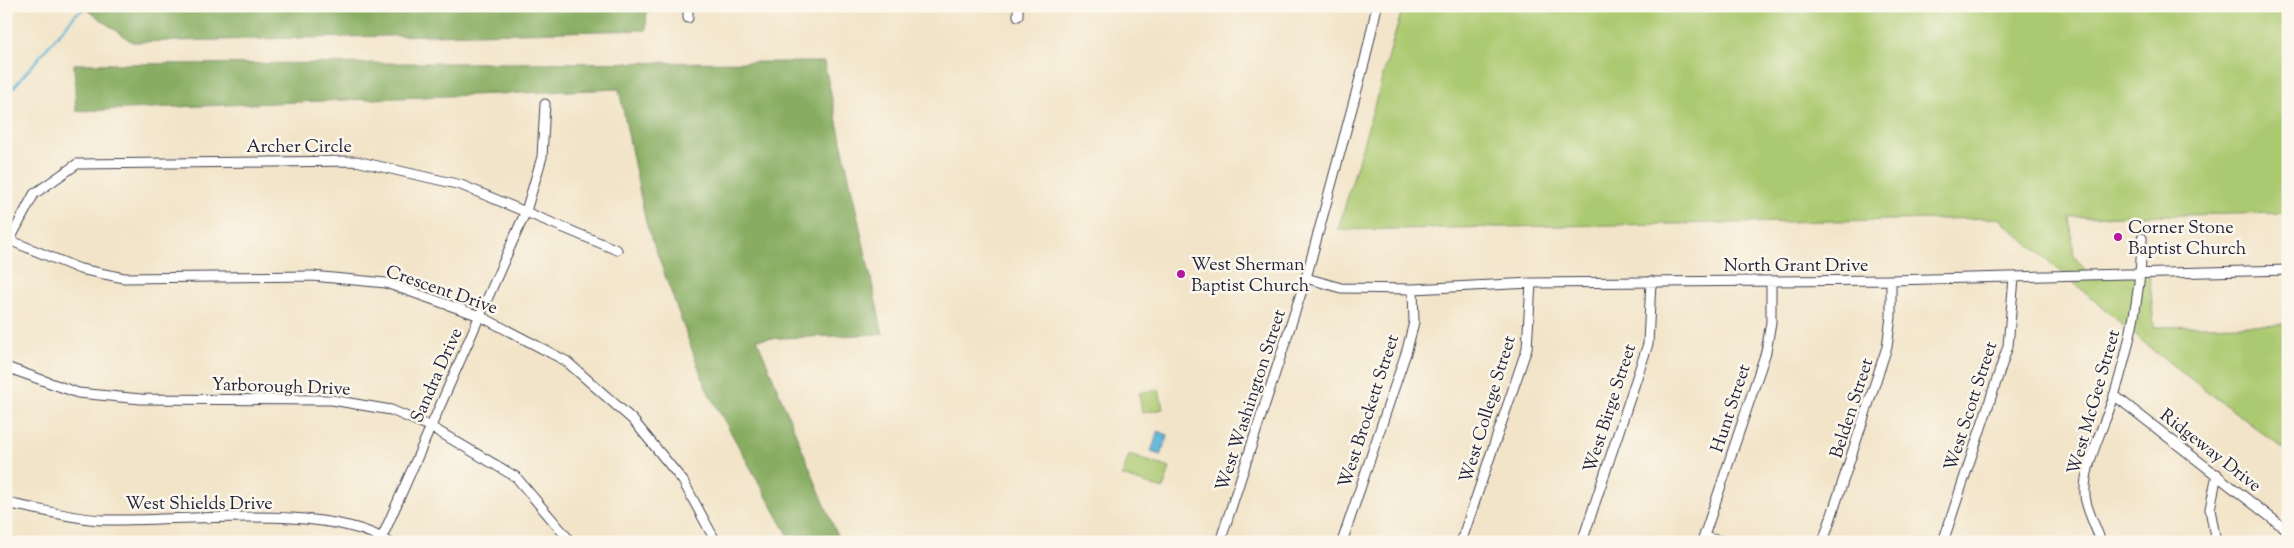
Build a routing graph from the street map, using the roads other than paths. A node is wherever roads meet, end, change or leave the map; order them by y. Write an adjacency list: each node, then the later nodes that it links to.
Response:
1 (688, 6): 3 (street)
2 (1377, 6): 11 (street, West Washington Street)
3 (688, 18)
4 (545, 104): 5 (street, Sandra Drive)
5 (526, 211): 7 (street, Archer Circle); 8 (street, Archer Circle); 18 (street, Sandra Drive)
6 (2142, 238): 10 (street, West McGee Street)
7 (8, 243): 18 (street, Crescent Drive)
8 (617, 250)
9 (2288, 270): 10 (street, North Grant Drive)
10 (2141, 274): 12 (street, North Grant Drive); 20 (street, West McGee Street)
11 (1306, 278): 17 (street, North Grant Drive); 29 (street, West Washington Street)
12 (2014, 278): 13 (street, North Grant Drive); 35 (street, West Scott Street)
13 (1891, 280): 15 (street, North Grant Drive); 34 (street, Belden Street)
14 (1651, 281): 15 (street, North Grant Drive); 16 (street, North Grant Drive); 32 (street, West Birge Street)
15 (1771, 282): 25 (street, Hunt Street)
16 (1531, 283): 17 (street, North Grant Drive); 31 (street, West College Street)
17 (1413, 289): 30 (street, West Brockett Street)
18 (480, 316): 21 (street, Sandra Drive); 28 (street, Crescent Drive)
19 (6, 367): 21 (street, Yarborough Drive)
20 (2114, 396): 22 (street, Ridgeway Drive); 36 (street, West McGee Street)
21 (431, 427): 26 (street, Sandra Drive); 27 (street, Yarborough Drive)
22 (2217, 474): 24 (street, Ridgeway Drive); 37 (street)
23 (6, 501): 26 (street, West Shields Drive)
24 (2288, 531)
25 (1703, 539): 33 (street)
26 (384, 540)
27 (571, 542)
28 (716, 542)
29 (1220, 542)
30 (1342, 542)
31 (1461, 542)
32 (1582, 542)
33 (1725, 542)
34 (1823, 542)
35 (1943, 542)
36 (2101, 542)
37 (2216, 542)

